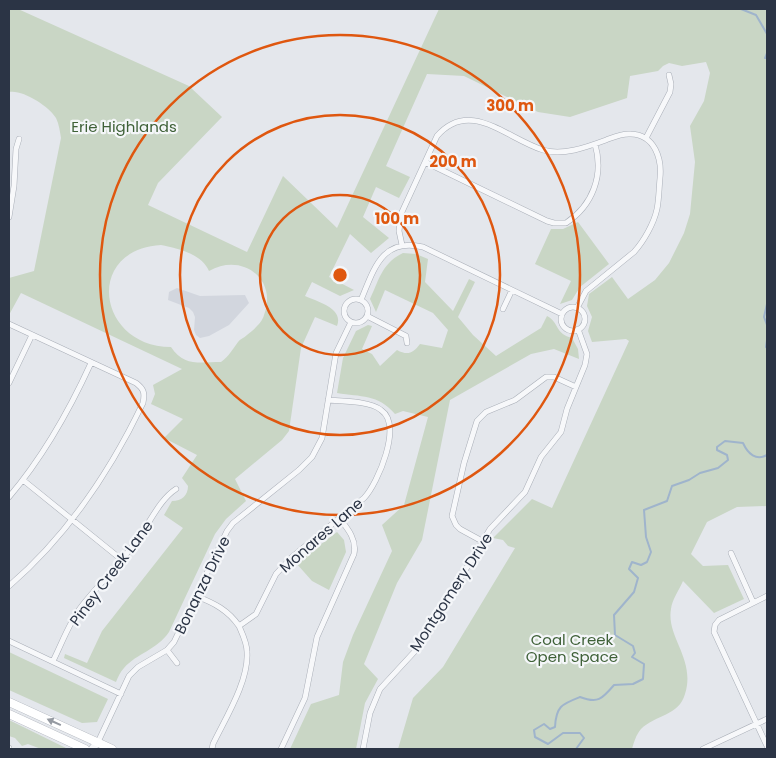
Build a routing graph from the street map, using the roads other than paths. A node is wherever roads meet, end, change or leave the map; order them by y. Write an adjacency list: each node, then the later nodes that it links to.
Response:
1 (669, 75): 2 (street)
2 (646, 138): 4 (street); 10 (street)
3 (19, 139): 6 (street)
4 (595, 144): 5 (street); 5 (street)
5 (425, 162): 7 (street)
6 (9, 217)
7 (402, 244): 8 (street); 9 (street)
8 (511, 289): 11 (street); 12 (street)
9 (361, 300): 13 (street); 14 (street)
10 (577, 308): 12 (street); 16 (street)
11 (503, 309)
12 (562, 314): 16 (street)
13 (367, 316): 14 (street); 18 (street)
14 (351, 322): 22 (street, Bonanza Drive)
15 (9, 324): 17 (street)
16 (578, 329): 21 (street, Montgomery Drive)
17 (32, 335): 19 (street); 20 (street)
18 (407, 343)
19 (91, 363): 23 (street); 27 (street)
20 (9, 383)
21 (576, 387): 28 (street, Montgomery Drive); 28 (street)
22 (328, 400): 26 (street, Monares Lane); 32 (street, Bonanza Drive)
23 (22, 480): 25 (street); 27 (street)
24 (176, 489): 30 (street, Piney Creek Lane)
25 (9, 497)
26 (340, 519): 35 (street, Monares Lane); 51 (street)
27 (71, 520): 30 (street); 31 (street)
28 (482, 541): 52 (street, Montgomery Drive)
29 (732, 554): 34 (street)
30 (122, 560): 38 (street, Piney Creek Lane)
31 (9, 586)
32 (196, 596): 35 (street); 37 (street, Bonanza Drive)
33 (767, 596): 34 (street)
34 (753, 602): 44 (street)
35 (239, 626): 50 (street)
36 (9, 641): 38 (street)
37 (167, 650): 39 (street); 40 (street, Bonanza Drive)
38 (53, 662): 40 (street)
39 (177, 663)
40 (121, 694): 45 (street, Bonanza Drive)
41 (9, 702): 45 (main road, one-way to 41)
42 (9, 714): 47 (main road)
43 (767, 719): 44 (street)
44 (756, 724): 46 (street); 53 (street)
45 (97, 746): 48 (street); 49 (main road)
46 (767, 746)
47 (85, 749)
48 (92, 749)
49 (112, 749)
50 (212, 749)
51 (281, 749)
52 (363, 749)
53 (703, 749)

